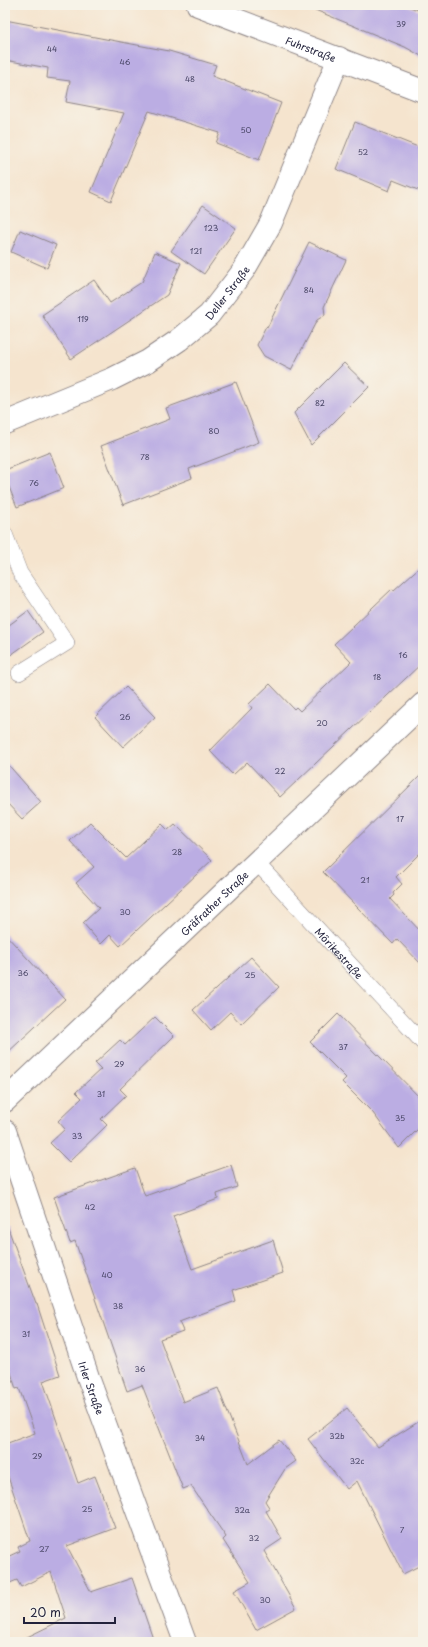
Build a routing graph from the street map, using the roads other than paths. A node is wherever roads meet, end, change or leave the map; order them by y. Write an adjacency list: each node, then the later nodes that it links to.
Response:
1 (198, 5): 2 (street, Fuhrstraße)
2 (339, 58): 3 (street, Fuhrstraße); 4 (street, Deller Straße)
3 (423, 91)
4 (5, 423)
5 (5, 534): 6 (lane)
6 (19, 673)
7 (423, 704): 8 (street, Gräfrather Straße)
8 (257, 862): 9 (lane, Mörikestraße); 10 (street, Gräfrather Straße)
9 (423, 1043)
10 (5, 1101)
11 (5, 1131): 12 (street, Irler Straße)
12 (185, 1642)

